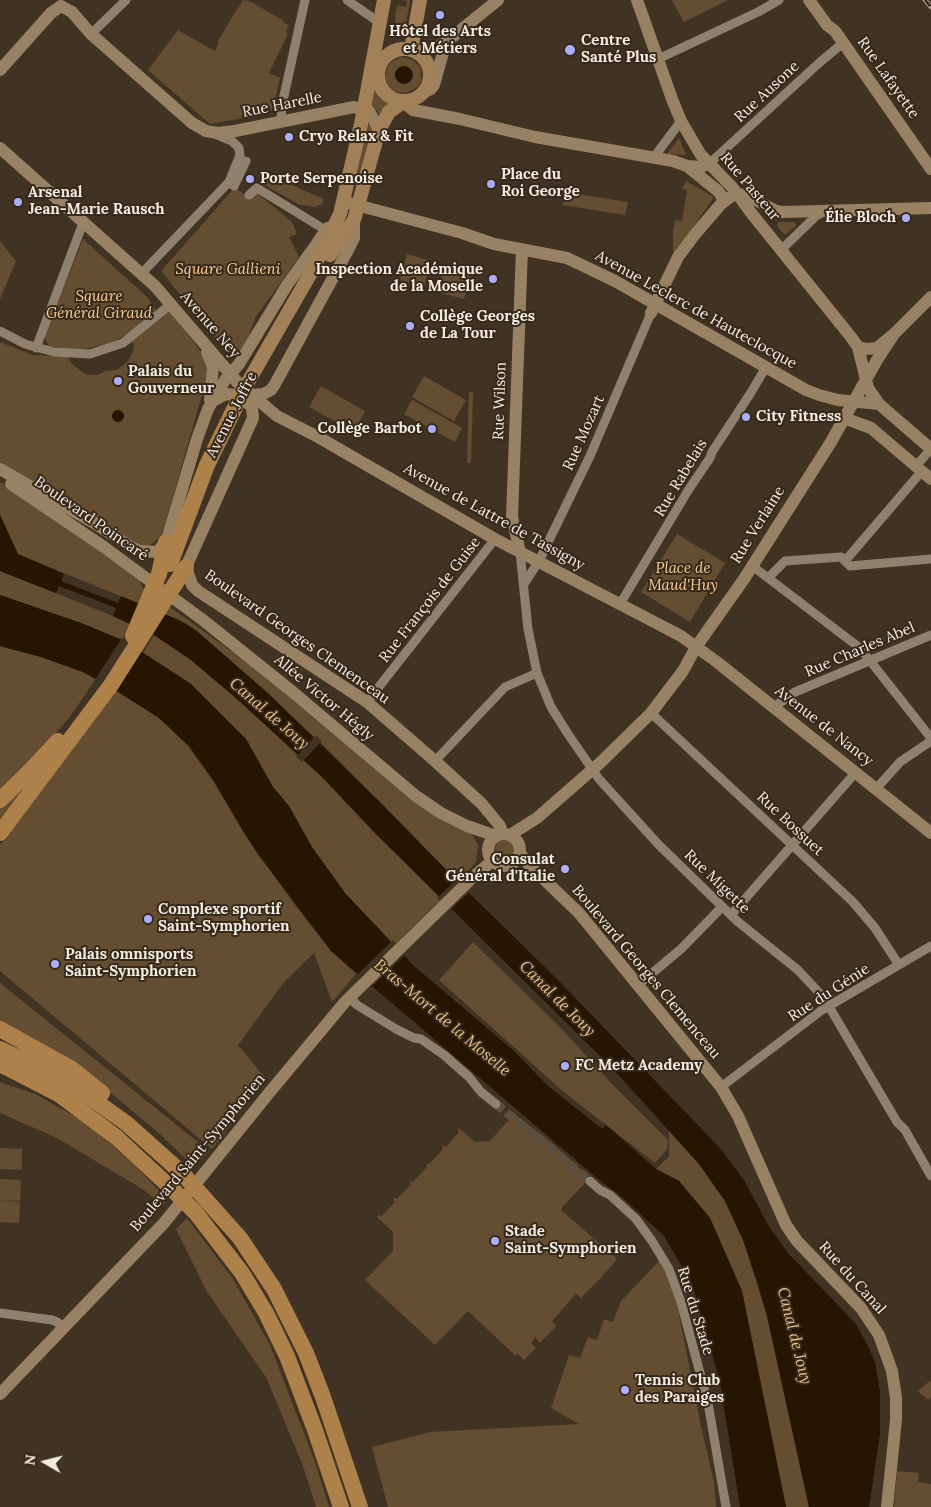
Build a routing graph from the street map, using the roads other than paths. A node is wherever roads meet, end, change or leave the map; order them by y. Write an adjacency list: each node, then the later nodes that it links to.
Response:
1 (126, 0): 14 (street)
2 (305, 0): 26 (street)
3 (347, 0): 12 (street)
4 (384, 0): 12 (main road, Avenue Joffre)
5 (420, 0): 17 (main road)
6 (498, 0): 15 (street)
7 (637, 0): 18 (street, Rue Pasteur)
8 (779, 0): 18 (street)
9 (809, 0): 13 (street, Rue Lafayette)
10 (817, 0): 13 (street, Rue Lafayette)
11 (59, 3): 14 (street); 19 (street)
12 (380, 23): 20 (main road, Avenue Joffre)
13 (835, 31): 16 (street, Rue Lafayette)
14 (91, 34): 28 (street)
15 (446, 42): 17 (street); 21 (street)
16 (843, 43): 31 (street, Rue Ausone); 35 (street, Rue Lafayette)
17 (414, 51): 20 (main road); 21 (main road)
18 (658, 59): 25 (street, Rue Pasteur)
19 (0, 70)
20 (375, 71): 22 (main road); 23 (main road, Avenue Joffre)
21 (422, 94): 22 (main road); 24 (street)
22 (403, 102): 24 (street); 27 (main road, Avenue Joffre)
23 (364, 109): 26 (street, Rue Harelle); 27 (street); 38 (main road, Avenue Joffre)
24 (442, 115): 30 (street)
25 (681, 121): 30 (street); 31 (street, Rue Pasteur)
26 (281, 122): 28 (street, Rue Harelle)
27 (379, 130): 39 (main road, Avenue Joffre)
28 (209, 132): 47 (street)
29 (0, 148): 43 (street, Avenue Ney)
30 (654, 157): 32 (street)
31 (706, 159): 32 (street); 34 (street); 36 (street, Rue Pasteur)
32 (673, 160): 34 (street)
33 (246, 161): 44 (street)
34 (687, 166): 37 (street)
35 (931, 169)
36 (736, 193): 37 (street); 41 (street); 46 (street, Rue Pasteur)
37 (725, 201): 50 (street)
38 (342, 202): 39 (street, Avenue Leclerc de Hauteclocque); 59 (main road, Avenue Joffre); 59 (street, Avenue Joffre)
39 (359, 205): 42 (main road, Avenue Joffre); 45 (street, Avenue Leclerc de Hauteclocque)
40 (931, 208): 41 (street)
41 (825, 211): 46 (street)
42 (354, 220): 59 (main road, Avenue Joffre); 59 (street, Avenue Joffre)
43 (83, 223): 47 (street, Avenue Ney); 55 (street)
44 (320, 226)
45 (522, 249): 50 (street, Avenue Leclerc de Hauteclocque); 71 (street, Rue Wilson)
46 (781, 250): 54 (street, Rue Pasteur)
47 (141, 274): 49 (street, Avenue Ney)
48 (931, 297): 52 (street)
49 (171, 304): 53 (street, Avenue Ney); 55 (street)
50 (653, 308): 57 (street, Avenue Leclerc de Hauteclocque); 74 (street, Rue Mozart)
51 (0, 331): 55 (street)
52 (894, 334): 56 (street); 58 (street)
53 (199, 337): 59 (street, Avenue Ney); 62 (street)
54 (858, 347): 56 (street); 58 (street, Rue Pasteur)
55 (36, 348)
56 (877, 348): 58 (street)
57 (766, 367): 60 (street, Avenue Leclerc de Hauteclocque); 80 (street, Rue Rabelais)
58 (865, 373): 60 (street); 61 (street, Rue Pasteur)
59 (248, 398): 62 (street, Avenue Joffre); 62 (street); 63 (street, Avenue Ney); 63 (street, Avenue Joffre); 76 (street, Avenue Joffre); 78 (highway, Avenue Joffre)
60 (849, 401): 61 (street, Avenue Leclerc de Hauteclocque); 64 (street)
61 (879, 404): 65 (street)
62 (210, 405): 70 (street, Avenue Joffre)
63 (276, 416): 69 (street, Avenue de Lattre de Tassigny)
64 (844, 418): 67 (street); 75 (street, Rue Verlaine)
65 (931, 449): 67 (street)
66 (0, 470): 70 (street, Boulevard Poincaré)
67 (923, 472): 73 (street)
68 (0, 477): 78 (street, Boulevard Poincaré)
69 (495, 539): 71 (street, Avenue de Lattre de Tassigny); 85 (street, Rue François de Guise)
70 (166, 542): 78 (highway)
71 (520, 552): 74 (street, Avenue de Lattre de Tassigny); 79 (street, Rue Migette)
72 (931, 560): 73 (street)
73 (845, 561): 77 (street)
74 (539, 562): 79 (street, Rue Mozart); 80 (street, Avenue de Lattre de Tassigny)
75 (751, 565): 77 (street); 82 (street, Rue Verlaine)
76 (186, 567): 78 (highway); 85 (street, Boulevard Georges Clemenceau)
77 (768, 578): 83 (street)
78 (166, 581): 86 (highway); 95 (street, Allée Victor Hégly)
79 (524, 584): 84 (street, Rue Migette)
80 (620, 604): 82 (street, Avenue de Lattre de Tassigny)
81 (931, 635): 83 (street, Rue Charles Abel)
82 (696, 647): 87 (street, Avenue de Nancy); 88 (street, Rue Verlaine)
83 (870, 660): 87 (street, Rue Charles Abel); 89 (street)
84 (537, 673): 90 (street); 91 (street, Rue Migette)
85 (367, 702): 90 (street, Boulevard Georges Clemenceau)
86 (91, 706): 94 (highway); 96 (highway)
87 (774, 707): 92 (street, Avenue de Nancy)
88 (651, 713): 91 (street, Rue Verlaine); 99 (street, Rue Bossuet)
89 (931, 739): 93 (street)
90 (435, 761): 98 (street, Boulevard Georges Clemenceau)
91 (592, 770): 98 (street, Rue Verlaine); 104 (street, Rue Migette)
92 (856, 772): 93 (street, Avenue de Nancy); 99 (street)
93 (876, 789): 97 (street, Avenue de Nancy)
94 (0, 800)
95 (467, 826): 98 (street, Allée Victor Hégly); 100 (street, Allée Victor Hégly)
96 (0, 833)
97 (931, 833)
98 (510, 840): 100 (street); 102 (street); 103 (street, Boulevard Georges Clemenceau)
99 (792, 846): 105 (street); 107 (street, Rue Bossuet)
100 (488, 848): 101 (street)
101 (492, 861): 102 (street); 109 (street, Boulevard Saint-Symphorien)
102 (508, 866): 103 (street, Boulevard Georges Clemenceau)
103 (544, 880): 108 (street, Boulevard Georges Clemenceau)
104 (722, 907): 105 (street, Rue Migette); 108 (street)
105 (731, 915): 110 (street, Rue Migette)
106 (931, 946): 107 (street, Rue du Génie)
107 (900, 965): 110 (street, Rue du Génie)
108 (638, 985): 115 (street, Boulevard Georges Clemenceau)
109 (352, 995): 116 (street); 122 (street, Boulevard Saint-Symphorien)
110 (830, 1006): 115 (street, Rue du Génie); 119 (street, Rue Migette)
111 (0, 1029): 118 (highway)
112 (0, 1048): 118 (highway)
113 (0, 1064): 117 (highway)
114 (0, 1077): 117 (highway)
115 (721, 1087): 127 (street, Rue du Canal)
116 (496, 1104)
117 (116, 1137): 124 (highway)
118 (185, 1170): 125 (highway)
119 (931, 1176)
120 (590, 1181): 126 (street, Rue du Stade)
121 (0, 1313): 122 (street)
122 (64, 1328): 123 (street, Boulevard Saint-Symphorien)
123 (0, 1394)
124 (341, 1507)
125 (360, 1507)
126 (726, 1507)
127 (887, 1507)

